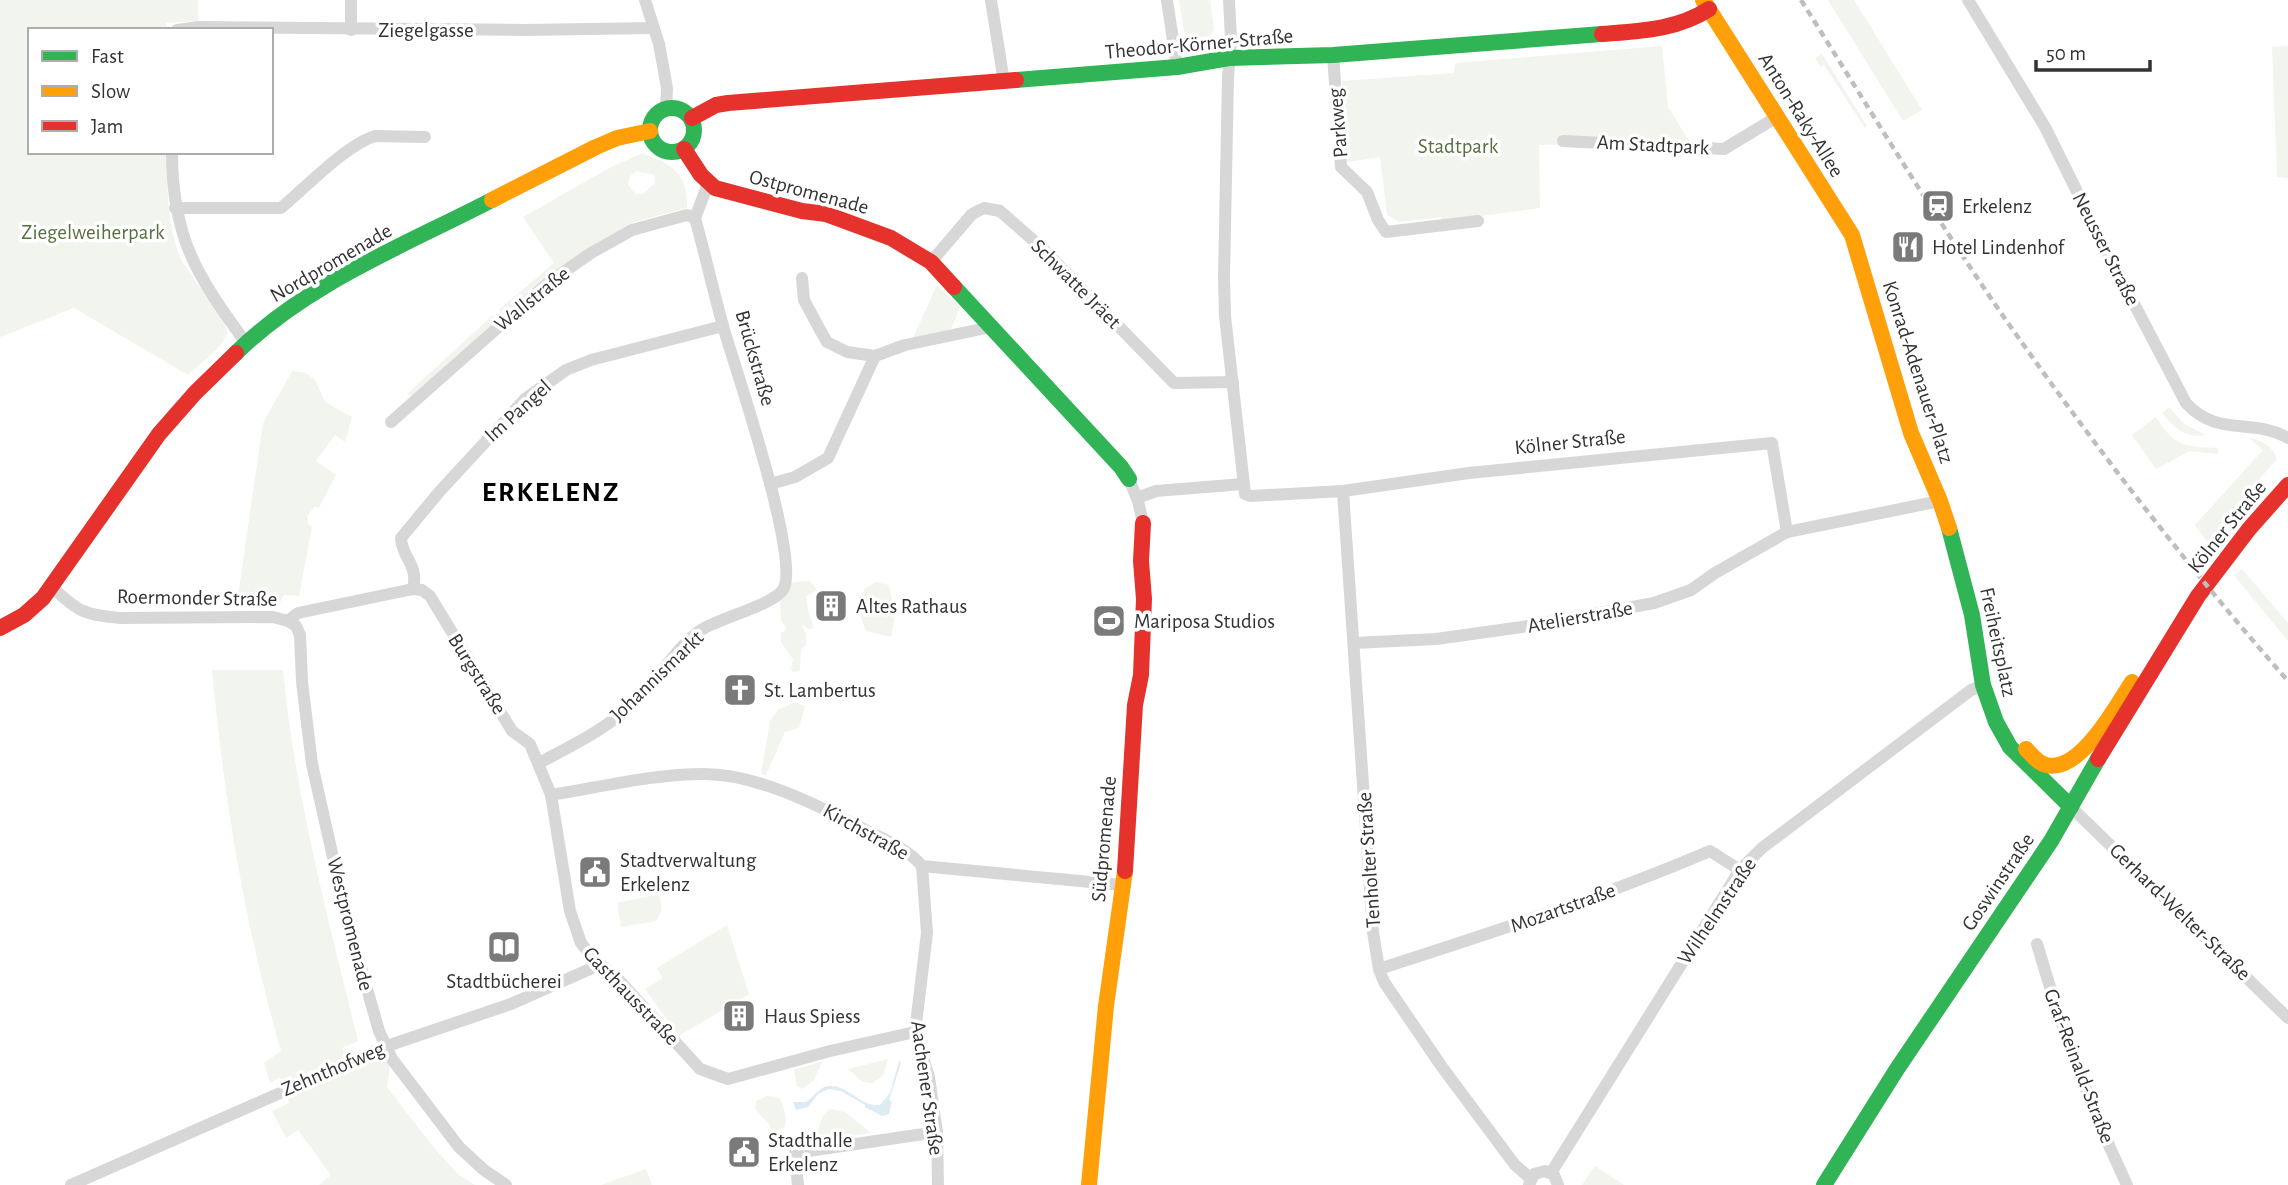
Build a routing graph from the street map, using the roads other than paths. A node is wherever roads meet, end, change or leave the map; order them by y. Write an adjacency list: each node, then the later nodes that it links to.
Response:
1 (351, 0): 12 (street)
2 (645, 0): 11 (street)
3 (991, 0): 16 (street)
4 (1167, 0): 15 (street)
5 (1229, 0): 14 (street)
6 (1968, 0): 38 (street, Neusser Straße)
7 (1706, 5): 13 (street, Theodor-Körner-Straße); 18 (street, Anton-Raky-Allee)
8 (192, 28): 9 (street, Ziegelgasse)
9 (250, 28)
10 (273, 28): 12 (street, Ziegelgasse)
11 (654, 28): 12 (street, Ziegelgasse); 17 (street)
12 (351, 30)
13 (1333, 55): 14 (street, Theodor-Körner-Straße); 28 (street, Parkweg)
14 (1228, 58): 15 (street, Theodor-Körner-Straße); 36 (street)
15 (1177, 66): 16 (street, Theodor-Körner-Straße)
16 (1004, 82): 19 (street, Theodor-Körner-Straße)
17 (666, 108): 19 (street); 20 (street)
18 (1777, 117): 22 (street, Am Stadtpark); 29 (street, Anton-Raky-Allee)
19 (692, 118): 23 (street)
20 (650, 131): 23 (street); 34 (street, Nordpromenade)
21 (425, 137): 26 (street)
22 (1563, 141)
23 (684, 149): 25 (street)
24 (172, 154): 26 (street)
25 (708, 184): 27 (street); 30 (street, Ostpromenade)
26 (175, 208): 34 (street)
27 (695, 218): 32 (street, Brückstraße); 37 (street, Wallstraße)
28 (1478, 222)
29 (1859, 255): 45 (street, Konrad-Adenauer-Platz)
30 (931, 262): 33 (street, Ostpromenade); 36 (street, Schwatte Jräet)
31 (802, 278): 35 (street)
32 (723, 326): 40 (street, Brückstraße); 50 (street, Im Pangel)
33 (992, 327): 35 (street); 39 (street, Ostpromenade)
34 (246, 343): 49 (street, Nordpromenade)
35 (875, 356): 40 (street)
36 (1233, 382): 41 (street)
37 (391, 422)
38 (2288, 438)
39 (1129, 479): 44 (street, Ostpromenade)
40 (770, 484): 48 (street, Brückstraße)
41 (1243, 484): 43 (street, Kölner Straße); 44 (street, Kölner Straße)
42 (2288, 485): 51 (street, Kölner Straße)
43 (1343, 491): 47 (street, Kölner Straße); 54 (street, Tenholter Straße)
44 (1137, 498): 46 (street, Südpromenade)
45 (1940, 501): 47 (street); 56 (street, Freiheitsplatz)
46 (1143, 523): 63 (street, Südpromenade)
47 (1787, 532): 54 (street, Atelierstraße)
48 (785, 586): 58 (street, Johannismarkt)
49 (51, 587): 52 (street, Roermonder Straße); 53 (street)
50 (414, 589): 52 (street, Roermonder Straße); 58 (street, Burgstraße)
51 (2198, 596): 55 (street, Goswinstraße)
52 (288, 621): 69 (street, Westpromenade)
53 (0, 628)
54 (1354, 643): 66 (street, Tenholter Straße)
55 (2159, 658): 57 (street); 60 (street, Goswinstraße)
56 (1983, 685): 57 (street, Freiheitsplatz); 62 (street, Wilhelmstraße)
57 (2010, 747): 60 (street, Freiheitsplatz)
58 (539, 763): 59 (street)
59 (551, 795): 61 (street, Kirchstraße); 65 (street, Gasthausstraße)
60 (2071, 807): 67 (street, Gerhard-Welter-Straße); 79 (street, Goswinstraße)
61 (922, 866): 63 (street, Kirchstraße); 68 (street, Aachener Straße)
62 (1740, 870): 66 (street, Mozartstraße); 71 (street, Wilhelmstraße)
63 (1122, 885): 77 (street, Südpromenade)
64 (2037, 944): 80 (street, Graf-Reinald-Straße)
65 (595, 960): 68 (street, Gasthausstraße); 69 (street, Zehnthofweg)
66 (1380, 969): 72 (street, Tenholter Straße)
67 (2288, 1018)
68 (915, 1032): 70 (street, Aachener Straße)
69 (387, 1046): 73 (street, Zehnthofweg); 74 (street, Westpromenade)
70 (937, 1132): 75 (street); 76 (street, Aachener Straße)
71 (1550, 1173): 72 (street); 78 (street)
72 (1530, 1182)
73 (71, 1185)
74 (506, 1185)
75 (798, 1185)
76 (938, 1185)
77 (1088, 1185)
78 (1558, 1185)
79 (1824, 1185)
80 (2127, 1185)

